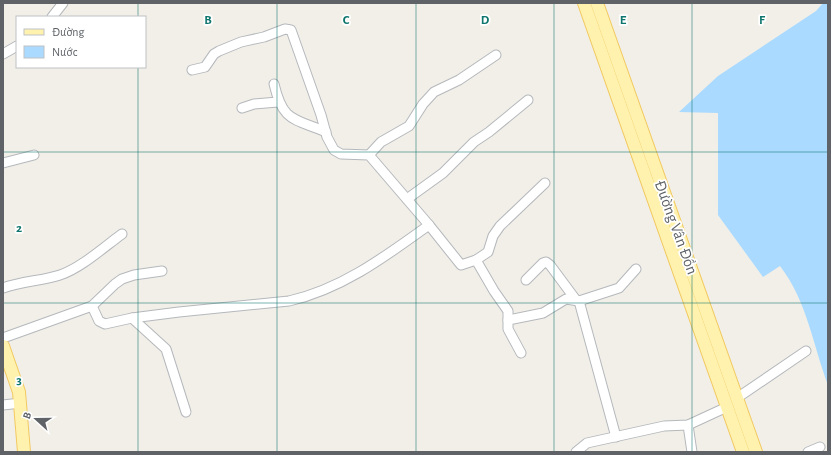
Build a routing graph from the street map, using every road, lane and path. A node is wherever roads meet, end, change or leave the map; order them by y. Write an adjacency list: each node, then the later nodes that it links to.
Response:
1 (63, 3): 4 (street)
2 (584, 3): 21 (main road, Đường Vân Đồn)
3 (597, 3): 20 (main road, Đường Vân Đồn)
4 (53, 16)
5 (16, 47): 6 (street)
6 (3, 54)
7 (496, 55): 15 (street)
8 (192, 70): 13 (street)
9 (274, 84): 11 (street)
10 (528, 100): 18 (street)
11 (278, 102): 12 (street); 13 (street)
12 (242, 108)
13 (326, 132): 15 (street)
14 (34, 155): 16 (street)
15 (369, 155): 18 (street)
16 (3, 163)
17 (545, 183): 23 (street)
18 (407, 199): 19 (street)
19 (429, 225): 23 (street); 30 (street)
20 (677, 227): 21 (main road); 36 (main road, Đường Vân Đồn)
21 (665, 231): 39 (main road, Đường Vân Đồn)
22 (122, 234): 27 (street)
23 (476, 260): 31 (street)
24 (636, 269): 28 (street)
25 (162, 271): 29 (street)
26 (526, 280): 28 (street)
27 (3, 288)
28 (577, 300): 31 (street); 42 (street)
29 (92, 306): 30 (street); 32 (street)
30 (132, 318): 40 (street)
31 (508, 320): 35 (street)
32 (3, 338)
33 (3, 346): 37 (main road)
34 (806, 351): 36 (street)
35 (521, 353)
36 (737, 398): 48 (main road, Đường Vân Đồn)
37 (21, 403): 38 (street); 44 (main road)
38 (3, 405)
39 (727, 407): 41 (street); 47 (main road, Đường Vân Đồn)
40 (186, 412)
41 (688, 426): 42 (street); 46 (street)
42 (616, 437): 45 (street)
43 (820, 447): 49 (street)
44 (24, 452)
45 (576, 452)
46 (692, 452)
47 (743, 452)
48 (756, 452)
49 (808, 452)

